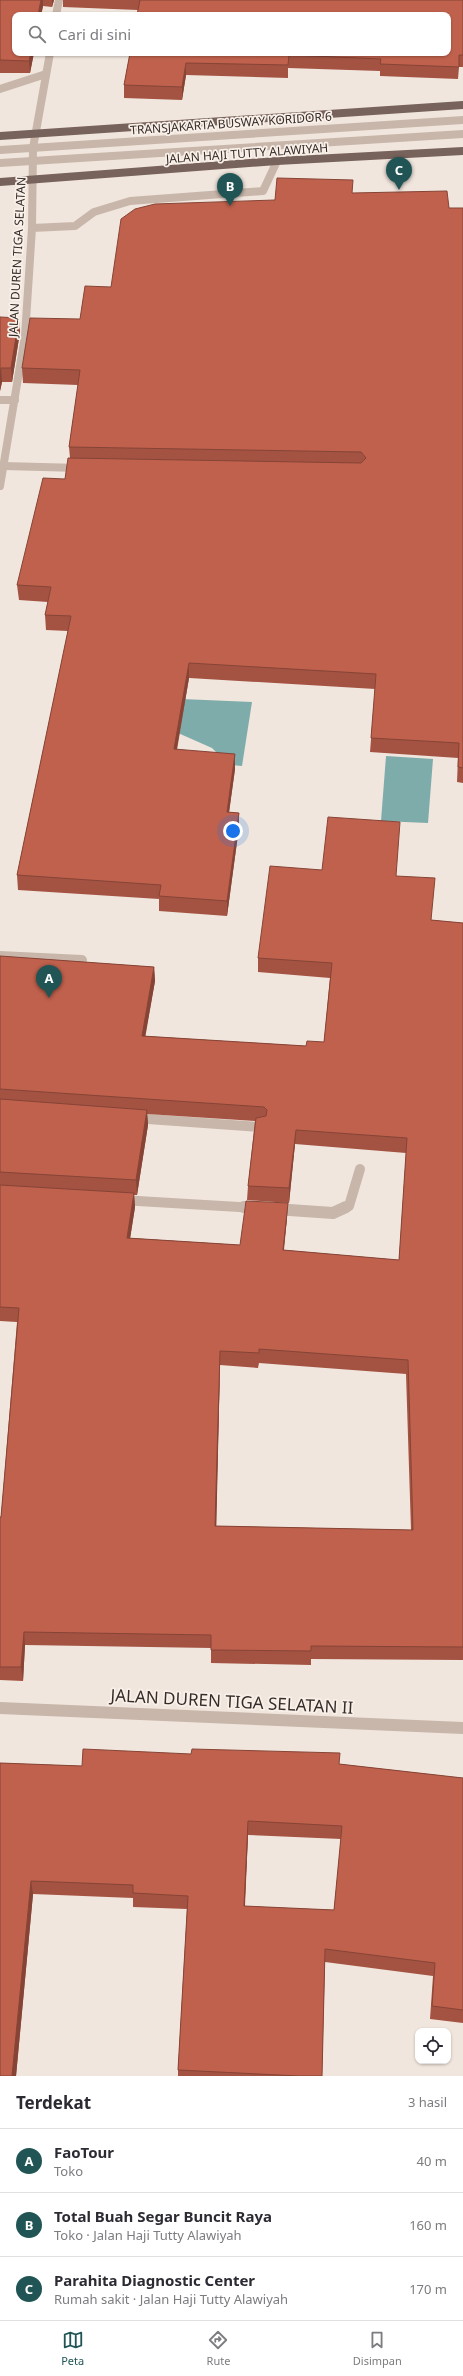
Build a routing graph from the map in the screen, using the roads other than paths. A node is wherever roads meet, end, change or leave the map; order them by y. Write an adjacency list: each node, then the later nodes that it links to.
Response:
1 (59, 0): 2 (street)
2 (57, 12)
3 (49, 56): 4 (street, JALAN DUREN TIGA SELATAN)
4 (46, 74): 5 (street); 8 (street, JALAN DUREN TIGA SELATAN)
5 (0, 89)
6 (463, 105): 8 (main road)
7 (463, 120): 11 (street, TRANSJAKARTA BUSWAY KORIDOR 6)
8 (34, 133): 10 (main road); 11 (street, JALAN DUREN TIGA SELATAN)
9 (463, 134): 14 (street, TRANSJAKARTA BUSWAY KORIDOR 6)
10 (0, 136)
11 (33, 148): 12 (street, TRANSJAKARTA BUSWAY KORIDOR 6); 14 (street, JALAN DUREN TIGA SELATAN)
12 (0, 150)
13 (463, 151): 15 (main road, JALAN HAJI TUTTY ALAWIYAH)
14 (33, 161): 16 (street, TRANSJAKARTA BUSWAY KORIDOR 6); 17 (street, JALAN DUREN TIGA SELATAN)
15 (277, 161): 17 (main road, JALAN HAJI TUTTY ALAWIYAH); 19 (street)
16 (0, 163)
17 (34, 180): 18 (main road, JALAN HAJI TUTTY ALAWIYAH); 19 (street, JALAN DUREN TIGA SELATAN)
18 (0, 182)
19 (32, 228): 21 (street, JALAN DUREN TIGA SELATAN)
20 (0, 400): 21 (street)
21 (16, 400): 22 (street, JALAN DUREN TIGA SELATAN)
22 (3, 466): 23 (street); 24 (street, JALAN DUREN TIGA SELATAN)
23 (85, 468)
24 (0, 486)
25 (0, 956): 26 (street)
26 (82, 960)
27 (126, 1117): 28 (street)
28 (261, 1127)
29 (360, 1168): 30 (street)
30 (111, 1199)
31 (0, 1708): 32 (street, JALAN DUREN TIGA SELATAN II)
32 (463, 1728)

